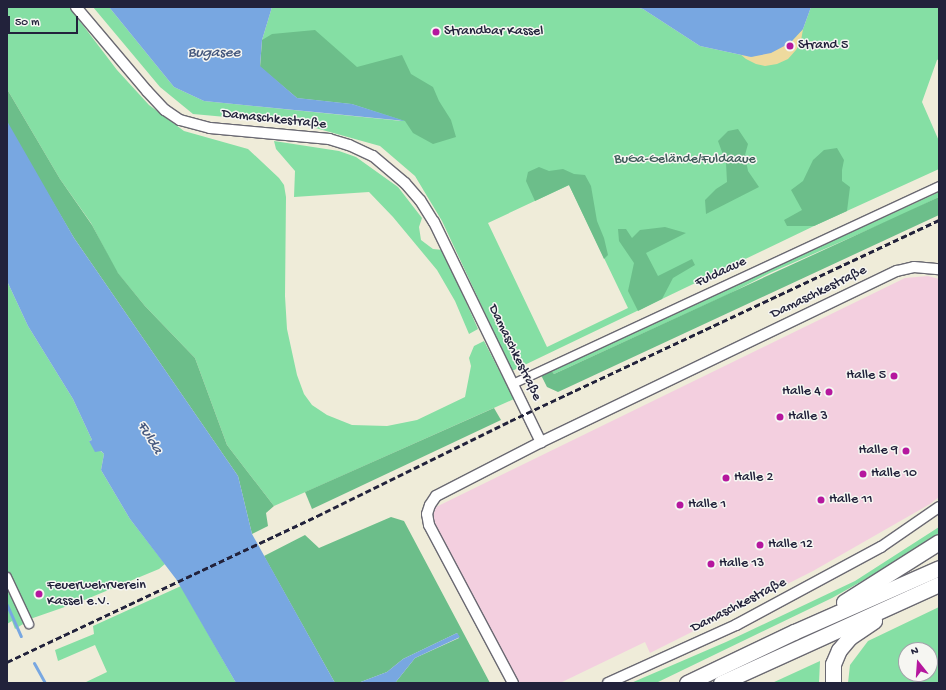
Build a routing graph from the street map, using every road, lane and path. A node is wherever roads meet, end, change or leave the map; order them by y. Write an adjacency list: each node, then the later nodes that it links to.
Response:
1 (76, 7): 4 (street, Damaschkestraße)
2 (939, 186): 4 (street, Fuldaaue)
3 (939, 269): 5 (street, Damaschkestraße)
4 (513, 384): 5 (street, Damaschkestraße)
5 (541, 442): 13 (street, Damaschkestraße)
6 (939, 507): 14 (street, Damaschkestraße)
7 (939, 542): 12 (highway)
8 (939, 568): 12 (highway)
9 (7, 578): 11 (street)
10 (939, 584): 16 (highway); 17 (highway)
11 (29, 624)
12 (794, 632): 15 (highway)
13 (513, 683)
14 (608, 683)
15 (687, 683)
16 (721, 683)
17 (833, 683)

